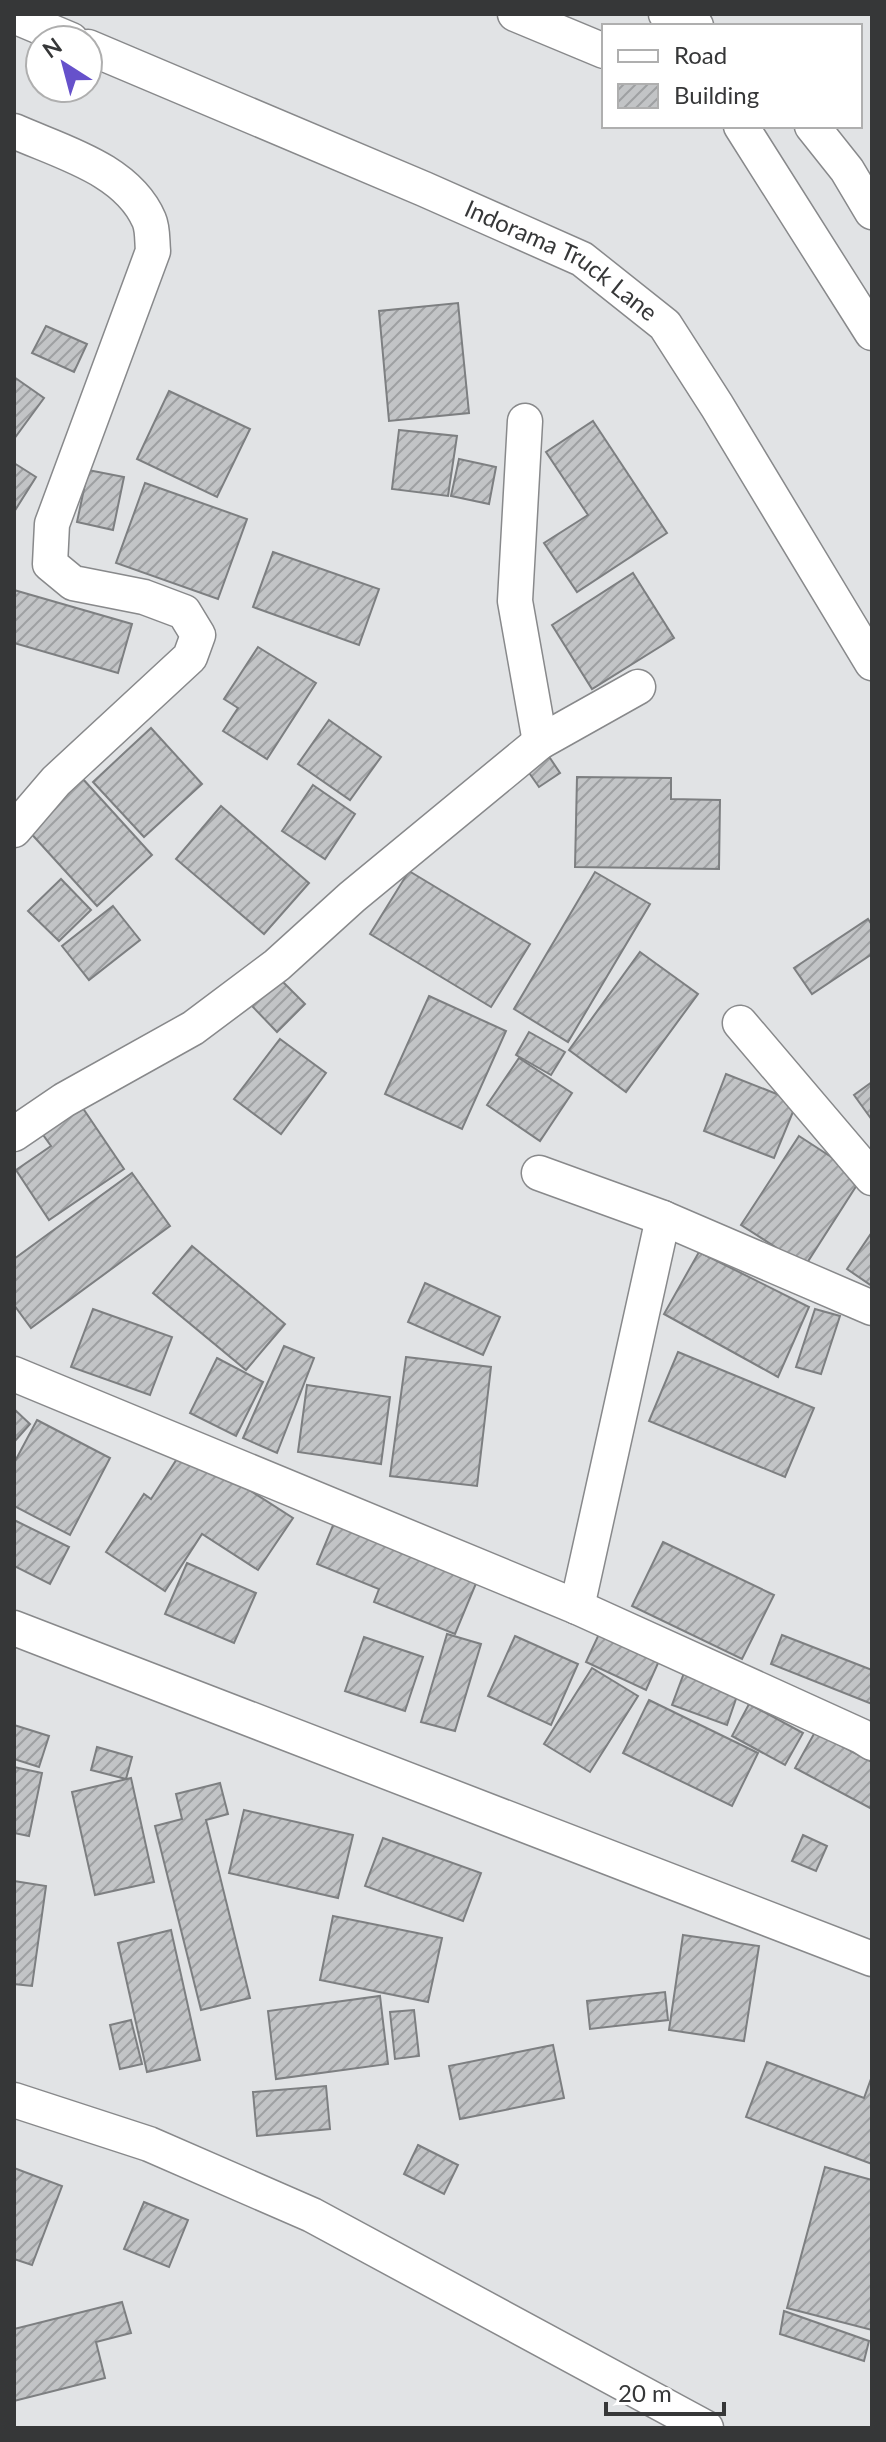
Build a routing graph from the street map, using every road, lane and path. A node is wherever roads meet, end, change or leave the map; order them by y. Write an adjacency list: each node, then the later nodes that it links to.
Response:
1 (515, 14): 6 (street)
2 (666, 14): 5 (street)
3 (14, 16): 4 (street)
4 (33, 24)
5 (691, 24)
6 (602, 50)
7 (104, 54): 14 (street, Indorama Truck Lane)
8 (742, 128): 12 (street)
9 (814, 128): 11 (street)
10 (14, 131): 17 (street)
11 (872, 212)
12 (872, 333)
13 (525, 421): 16 (street)
14 (872, 663)
15 (638, 687): 16 (street)
16 (540, 742): 19 (street)
17 (14, 830)
18 (740, 1023): 21 (street)
19 (14, 1134)
20 (539, 1173): 22 (street)
21 (872, 1178)
22 (663, 1218): 23 (street); 25 (street)
23 (872, 1308)
24 (14, 1374): 25 (street)
25 (577, 1607): 27 (street)
26 (14, 1628): 28 (street)
27 (872, 1743)
28 (872, 1959)
29 (14, 2100): 30 (street)
30 (706, 2428)

